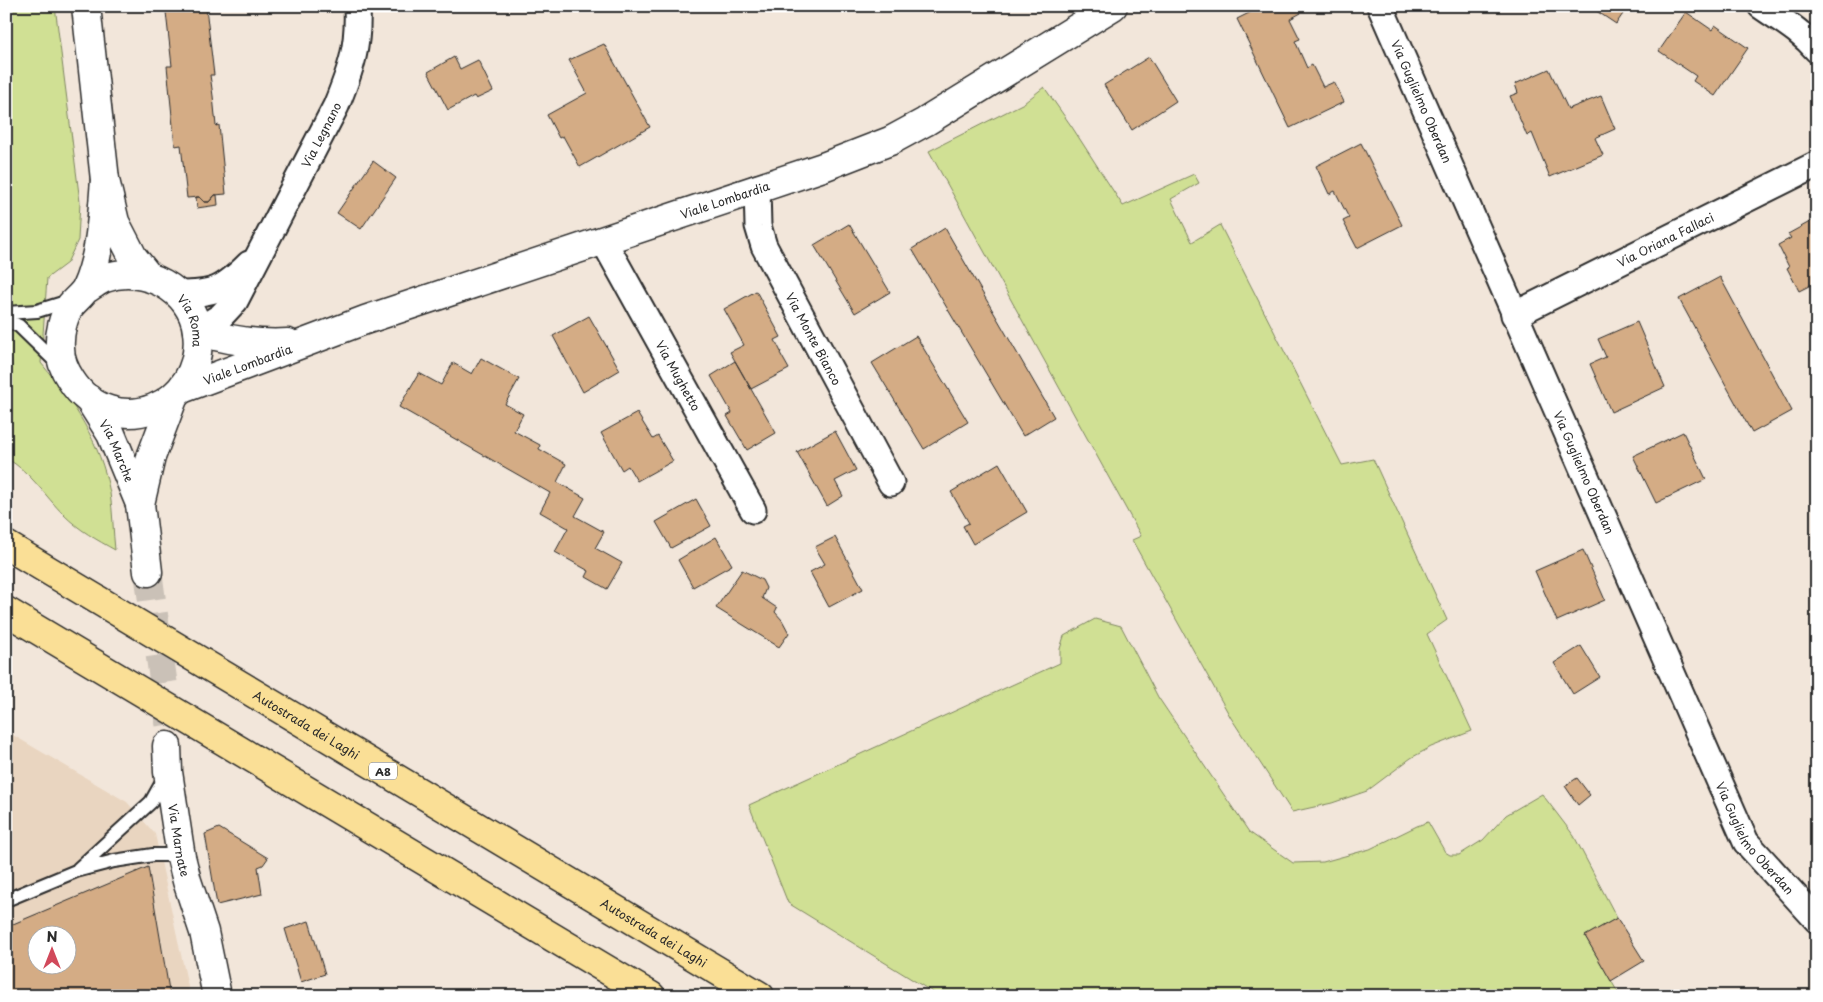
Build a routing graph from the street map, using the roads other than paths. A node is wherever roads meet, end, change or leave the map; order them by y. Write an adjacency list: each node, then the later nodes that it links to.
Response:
1 (86, 6): 8 (street, Via Roma)
2 (356, 6): 11 (street, Via Legnano)
3 (1113, 6): 9 (street, Viale Lombardia)
4 (1380, 6): 16 (street, Via Guglielmo Oberdan)
5 (1761, 6): 6 (street)
6 (1817, 50)
7 (1817, 164): 16 (street, Via Oriana Fallaci)
8 (106, 180): 12 (street, Via Roma); 13 (street, Via Roma)
9 (757, 188): 10 (street, Viale Lombardia); 23 (street, Via Monte Bianco)
10 (603, 240): 19 (street, Viale Lombardia); 25 (street, Via Mughetto)
11 (257, 255): 14 (street, Via Legnano); 18 (street, Via Legnano)
12 (150, 277): 13 (street, Via Roma); 14 (street, Via Roma)
13 (82, 293): 15 (lane); 20 (street, Via Roma)
14 (178, 294): 18 (street, Via Roma)
15 (6, 313)
16 (1514, 315): 33 (street, Via Guglielmo Oberdan)
17 (6, 320): 20 (lane)
18 (198, 331): 19 (street, Viale Lombardia); 21 (street, Via Roma)
19 (312, 341): 21 (street, Viale Lombardia)
20 (65, 371): 22 (street, Via Roma)
21 (178, 392): 22 (street, Via Roma); 24 (street, Via Marche)
22 (88, 399): 24 (street, Via Marche)
23 (891, 484)
24 (140, 504): 27 (street, Via Marche)
25 (753, 510)
26 (6, 546): 37 (highway, Autostrada dei Laghi / A8)
27 (148, 572)
28 (6, 611): 36 (highway)
29 (172, 757): 30 (street, Via Marnate); 31 (lane); 34 (street, Via Marnate)
30 (181, 857): 31 (lane); 34 (street, Via Marnate)
31 (76, 870): 32 (lane)
32 (6, 900)
33 (1817, 920)
34 (204, 932): 35 (street, Via Marnate)
35 (217, 996)
36 (651, 996)
37 (760, 996)

